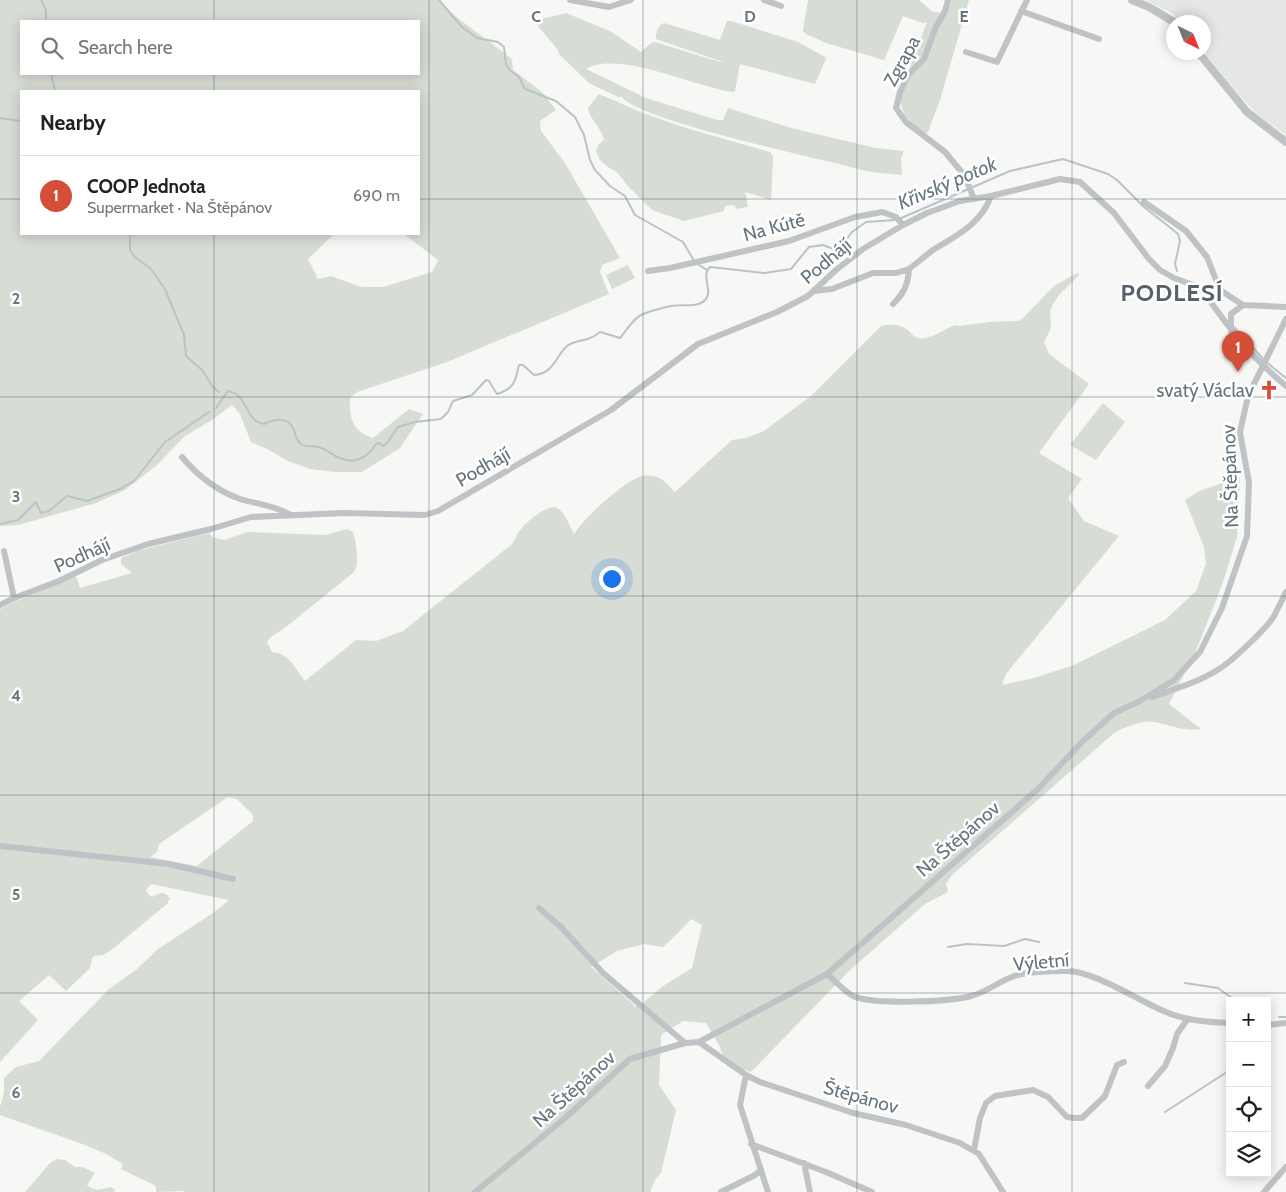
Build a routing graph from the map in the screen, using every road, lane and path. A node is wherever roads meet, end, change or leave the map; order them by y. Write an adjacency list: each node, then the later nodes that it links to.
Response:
1 (573, 0): 2 (street)
2 (631, 0)
3 (764, 0): 7 (street)
4 (948, 0): 15 (street, Zgrapa)
5 (1027, 0): 8 (street)
6 (1132, 0): 9 (street)
7 (781, 6)
8 (1021, 11): 10 (street); 11 (street)
9 (1166, 17)
10 (1099, 39)
11 (966, 52)
12 (1205, 60): 13 (street)
13 (1285, 141)
14 (992, 196): 15 (street, Podhájí); 18 (street); 20 (street, Podhájí)
15 (974, 199): 17 (street, Podhájí)
16 (1144, 202): 21 (street)
17 (900, 221): 19 (street, Na Kútě); 22 (street, Podhájí)
18 (909, 269): 22 (street); 23 (street)
19 (648, 271)
20 (1201, 288): 21 (street, Podhájí); 27 (street)
21 (1220, 290): 24 (street)
22 (814, 292): 31 (street, Podhájí)
23 (893, 304)
24 (1243, 305): 25 (street); 27 (street)
25 (1286, 307)
26 (1286, 319): 28 (street, Na Štěpánov)
27 (1231, 332): 28 (street)
28 (1265, 364): 29 (street); 36 (street, Na Štěpánov)
29 (1286, 386)
30 (182, 458): 31 (street)
31 (290, 514): 34 (street, Podhájí)
32 (4, 551): 34 (street)
33 (1286, 592): 36 (street)
34 (14, 598): 35 (street, Podhájí)
35 (0, 605)
36 (1140, 701): 40 (street, Na Štěpánov)
37 (0, 846): 38 (street)
38 (233, 878)
39 (539, 908): 46 (street)
40 (827, 974): 41 (street, Výletní); 45 (street, Na Štěpánov)
41 (1187, 1020): 42 (street, Výletní); 49 (street)
42 (1226, 1023)
43 (1286, 1023): 44 (street)
44 (1271, 1026)
45 (700, 1042): 46 (street, Na Štěpánov); 48 (street, Štěpánov)
46 (685, 1043): 55 (street, Na Štěpánov)
47 (1124, 1062): 51 (street)
48 (746, 1075): 50 (street); 51 (street, Štěpánov)
49 (1148, 1086)
50 (751, 1144): 52 (street); 54 (street)
51 (974, 1150): 60 (street, Štěpánov)
52 (804, 1163): 58 (street); 59 (street)
53 (1286, 1167): 61 (street)
54 (761, 1170): 56 (street); 57 (street)
55 (475, 1192)
56 (721, 1192)
57 (768, 1192)
58 (810, 1192)
59 (872, 1192)
60 (1003, 1192)
61 (1264, 1192)

